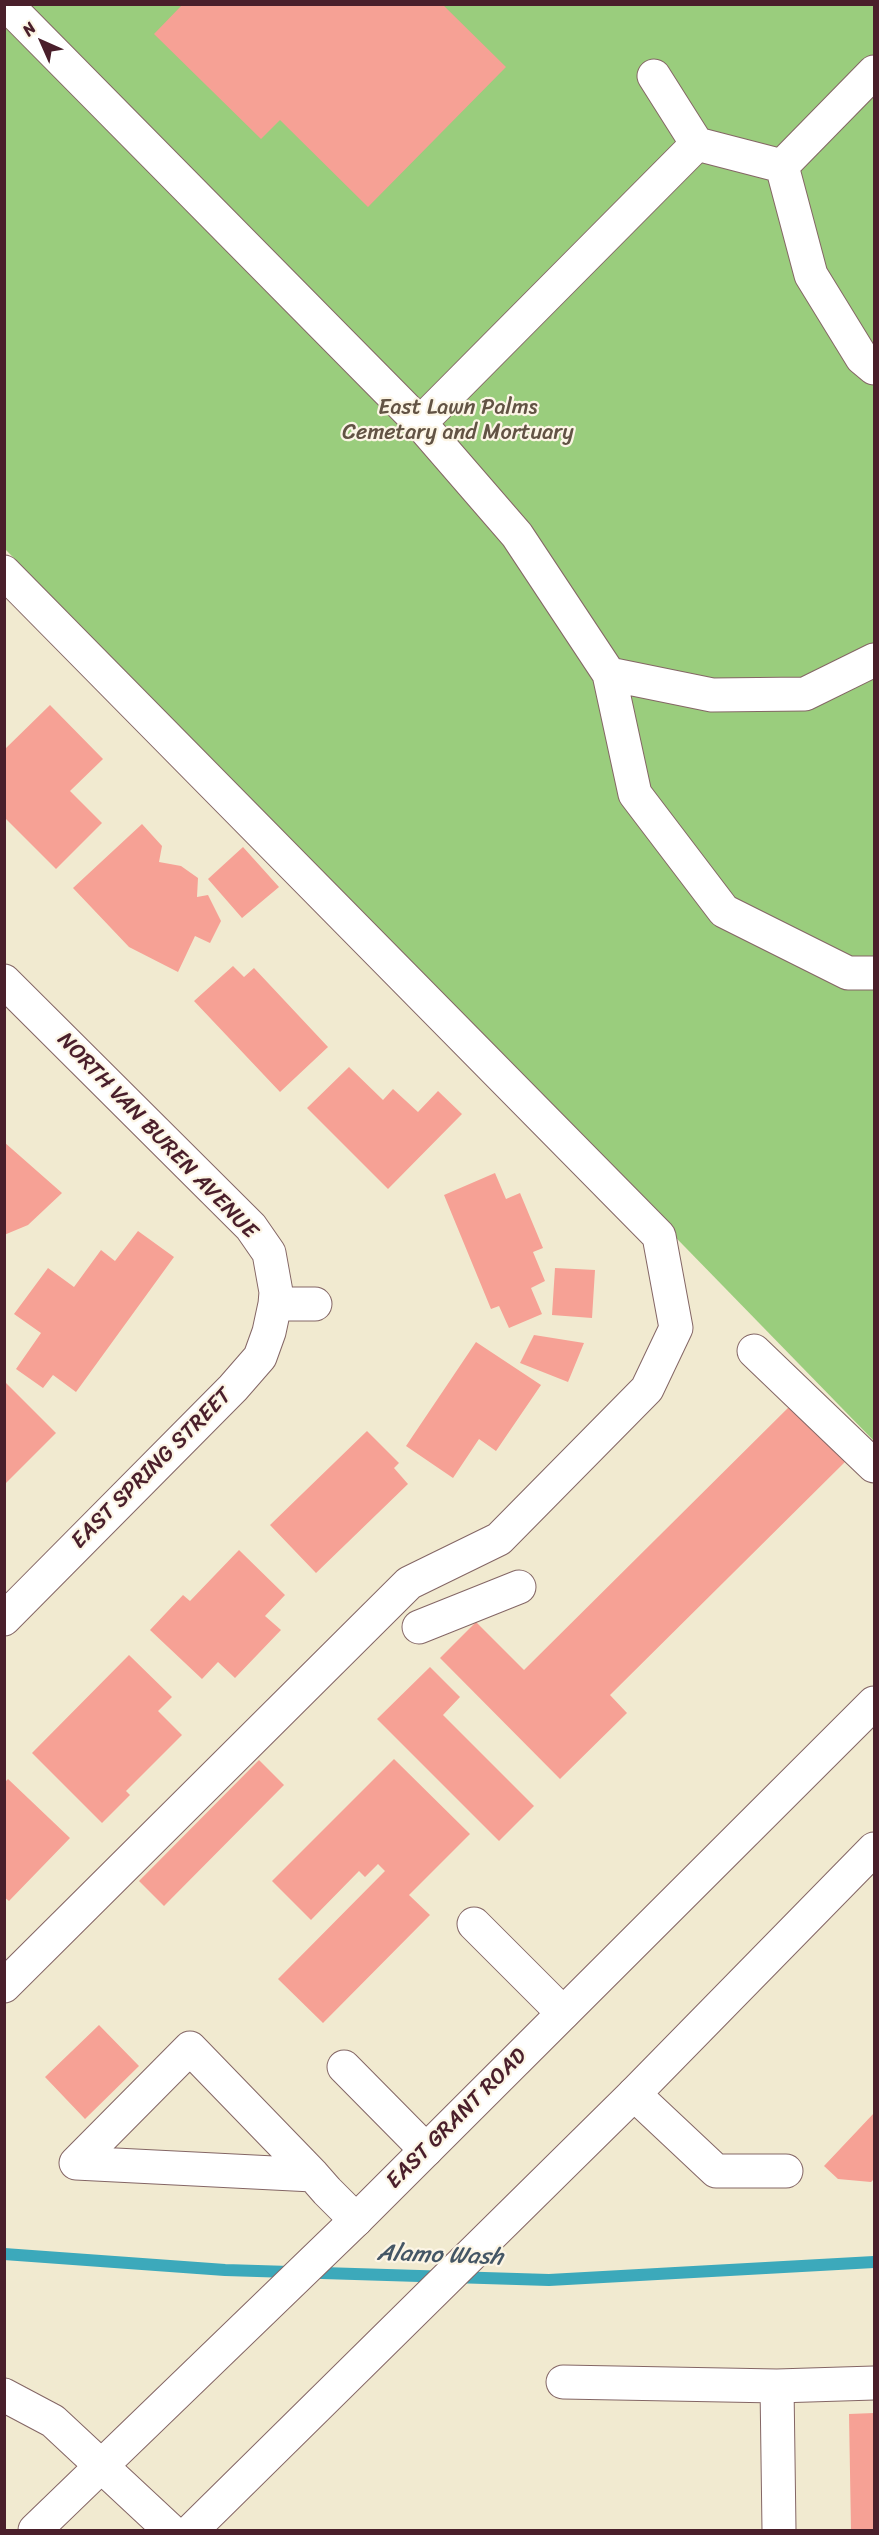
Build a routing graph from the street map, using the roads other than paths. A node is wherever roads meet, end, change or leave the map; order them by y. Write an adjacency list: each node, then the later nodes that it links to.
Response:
1 (6, 4): 7 (main road)
2 (874, 72): 5 (main road)
3 (654, 76): 4 (main road)
4 (697, 144): 5 (main road); 7 (main road)
5 (782, 166): 6 (main road)
6 (874, 368)
7 (420, 423): 10 (main road)
8 (4, 572): 23 (main road)
9 (874, 660): 10 (main road)
10 (609, 674): 11 (main road)
11 (874, 973)
12 (4, 981): 13 (main road, NORTH VAN BUREN AVENUE)
13 (275, 1304): 14 (main road); 18 (main road, EAST SPRING STREET)
14 (315, 1304)
15 (754, 1351): 16 (main road)
16 (874, 1466)
17 (519, 1587): 19 (main road)
18 (4, 1619)
19 (419, 1627)
20 (874, 1703): 24 (main road, EAST GRANT ROAD)
21 (874, 1850): 26 (main road)
22 (474, 1923): 24 (main road)
23 (4, 1986)
24 (563, 2013): 27 (main road, EAST GRANT ROAD)
25 (344, 2067): 27 (main road)
26 (634, 2094): 28 (main road); 38 (main road)
27 (426, 2150): 30 (main road, EAST GRANT ROAD)
28 (786, 2171)
29 (313, 2175): 29 (main road); 30 (main road)
30 (356, 2220): 35 (main road, EAST GRANT ROAD)
31 (563, 2382): 33 (main road)
32 (874, 2383): 33 (main road)
33 (777, 2386): 39 (main road)
34 (4, 2395): 35 (main road)
35 (100, 2467): 36 (main road, EAST GRANT ROAD); 37 (main road)
36 (35, 2530)
37 (170, 2530)
38 (192, 2530)
39 (779, 2530)

